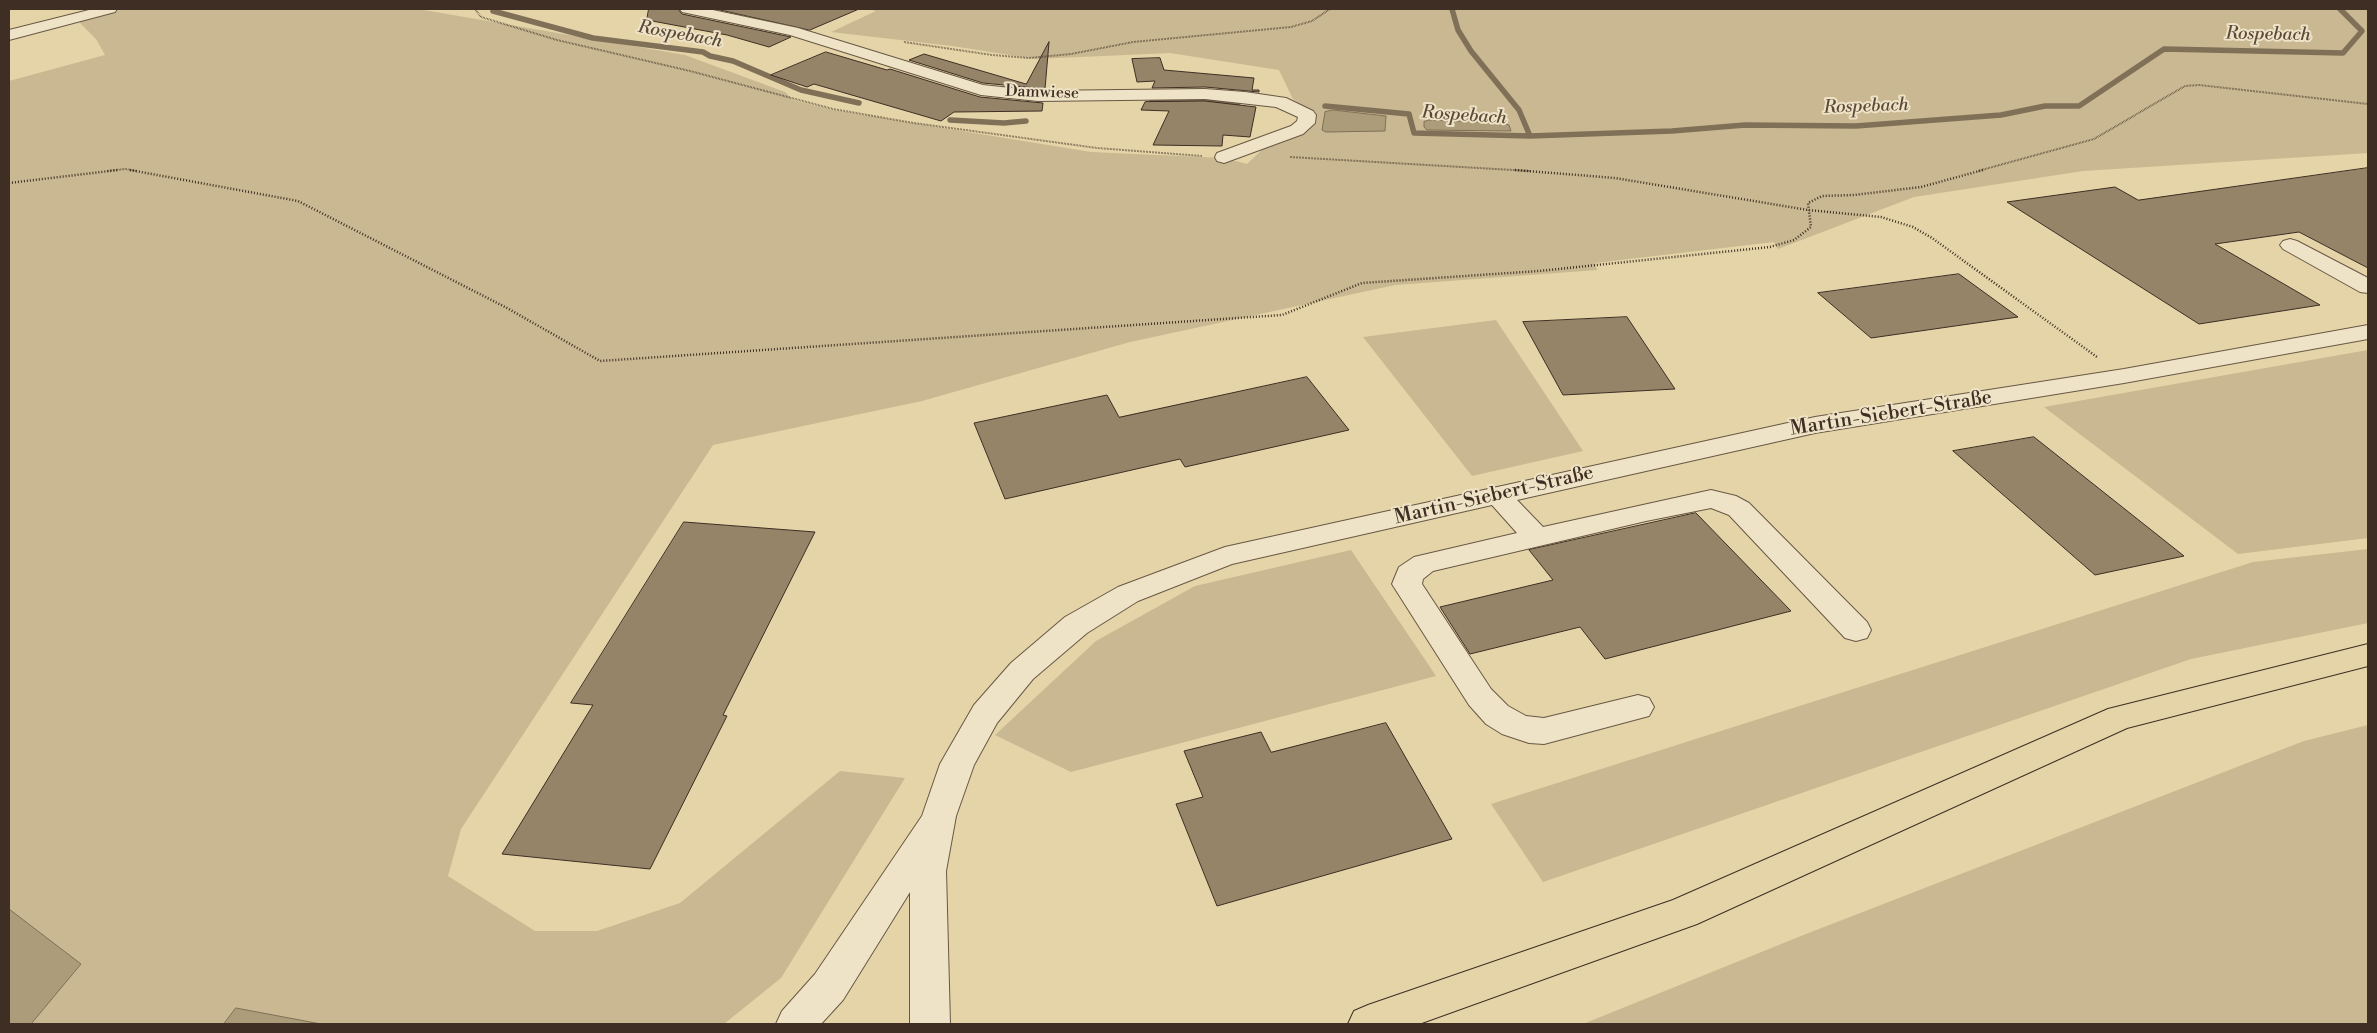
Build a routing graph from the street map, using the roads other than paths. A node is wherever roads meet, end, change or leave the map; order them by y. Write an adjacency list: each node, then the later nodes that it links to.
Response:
1 (110, 9): 3 (street)
2 (691, 9): 4 (street, Damwiese)
3 (9, 35)
4 (1224, 157)
5 (2290, 245): 7 (street)
6 (2368, 272): 7 (street)
7 (2347, 275): 8 (street)
8 (2368, 288)
9 (2368, 332): 10 (street, Martin-Siebert-Straße)
10 (1498, 495): 11 (street); 15 (street, Martin-Siebert-Straße)
11 (1537, 538): 12 (street); 14 (street)
12 (1856, 630)
13 (2368, 655): 18 (main road)
14 (1638, 707)
15 (939, 816): 16 (street); 17 (street, Martin-Siebert-Straße)
16 (796, 1024)
17 (930, 1024)
18 (1368, 1024)

